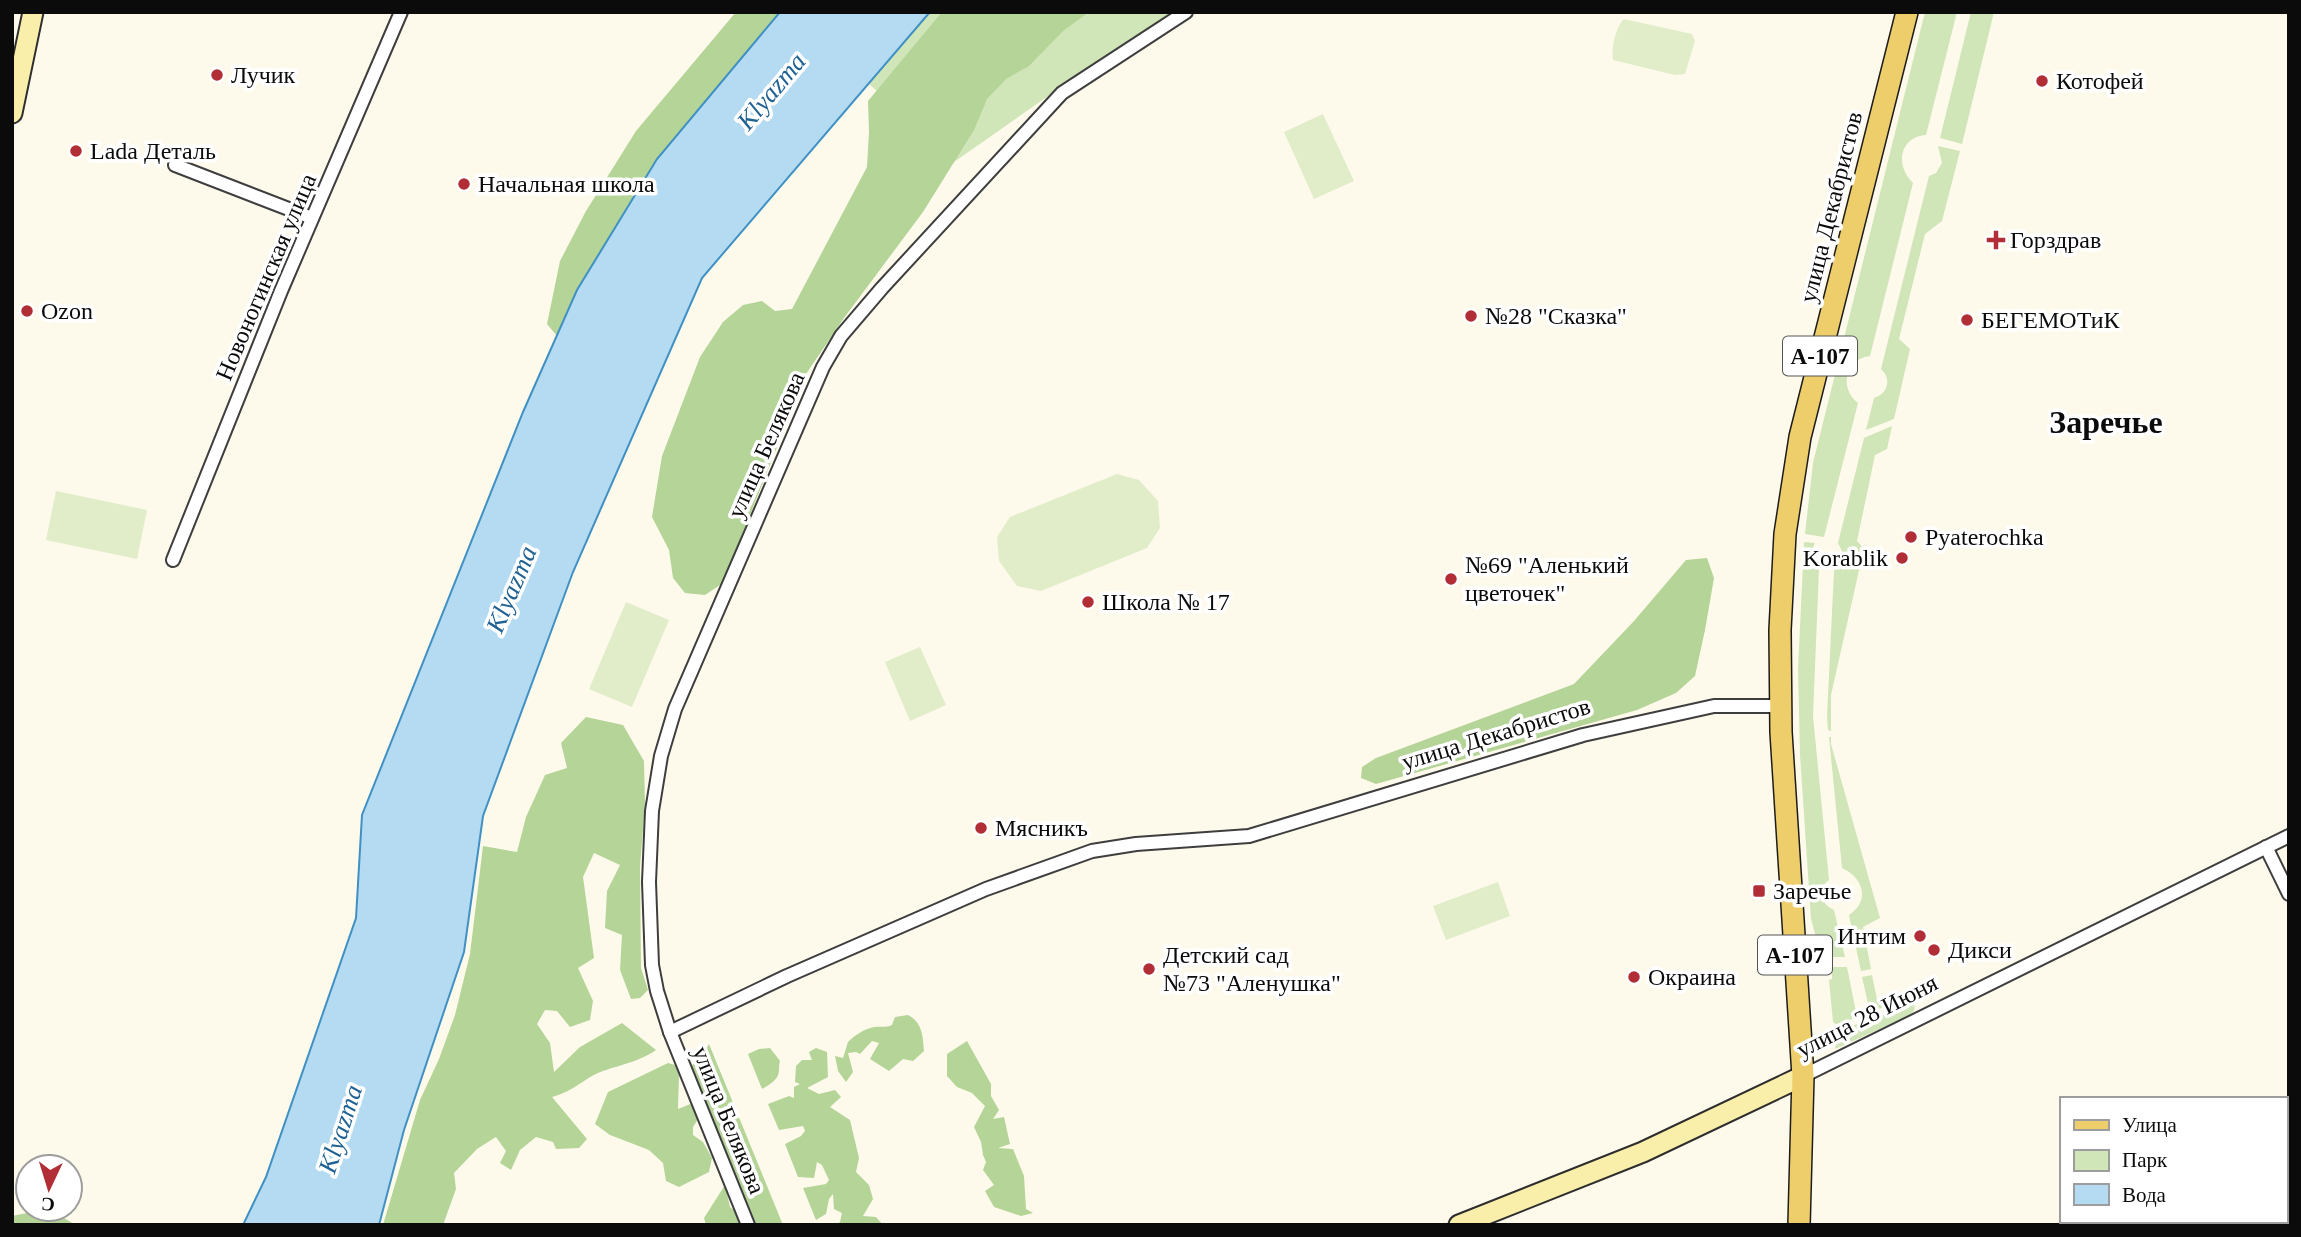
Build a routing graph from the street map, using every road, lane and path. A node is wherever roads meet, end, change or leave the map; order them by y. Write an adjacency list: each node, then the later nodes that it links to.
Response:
1 (33, 12): 5 (street)
2 (401, 12): 7 (street, Новоногинская улица)
3 (1186, 12): 14 (street, улица Белякова)
4 (1907, 12): 9 (main road, улица Декабристов / А-107)
5 (12, 113)
6 (175, 165): 7 (street)
7 (312, 218): 8 (street, Новоногинская улица)
8 (173, 560)
9 (1781, 706): 11 (street, улица Декабристов); 15 (main road, улица Декабристов / А-107)
10 (2289, 836): 12 (street, улица 28 Июня)
11 (1231, 839): 14 (street, улица Белякова)
12 (2266, 847): 13 (street); 15 (street, улица 28 Июня)
13 (2289, 894)
14 (670, 1032): 16 (street, улица Белякова)
15 (1803, 1076): 17 (street, улица 28 Июня); 18 (main road, улица Декабристов / А-107)
16 (748, 1225)
17 (1459, 1225)
18 (1798, 1225)

